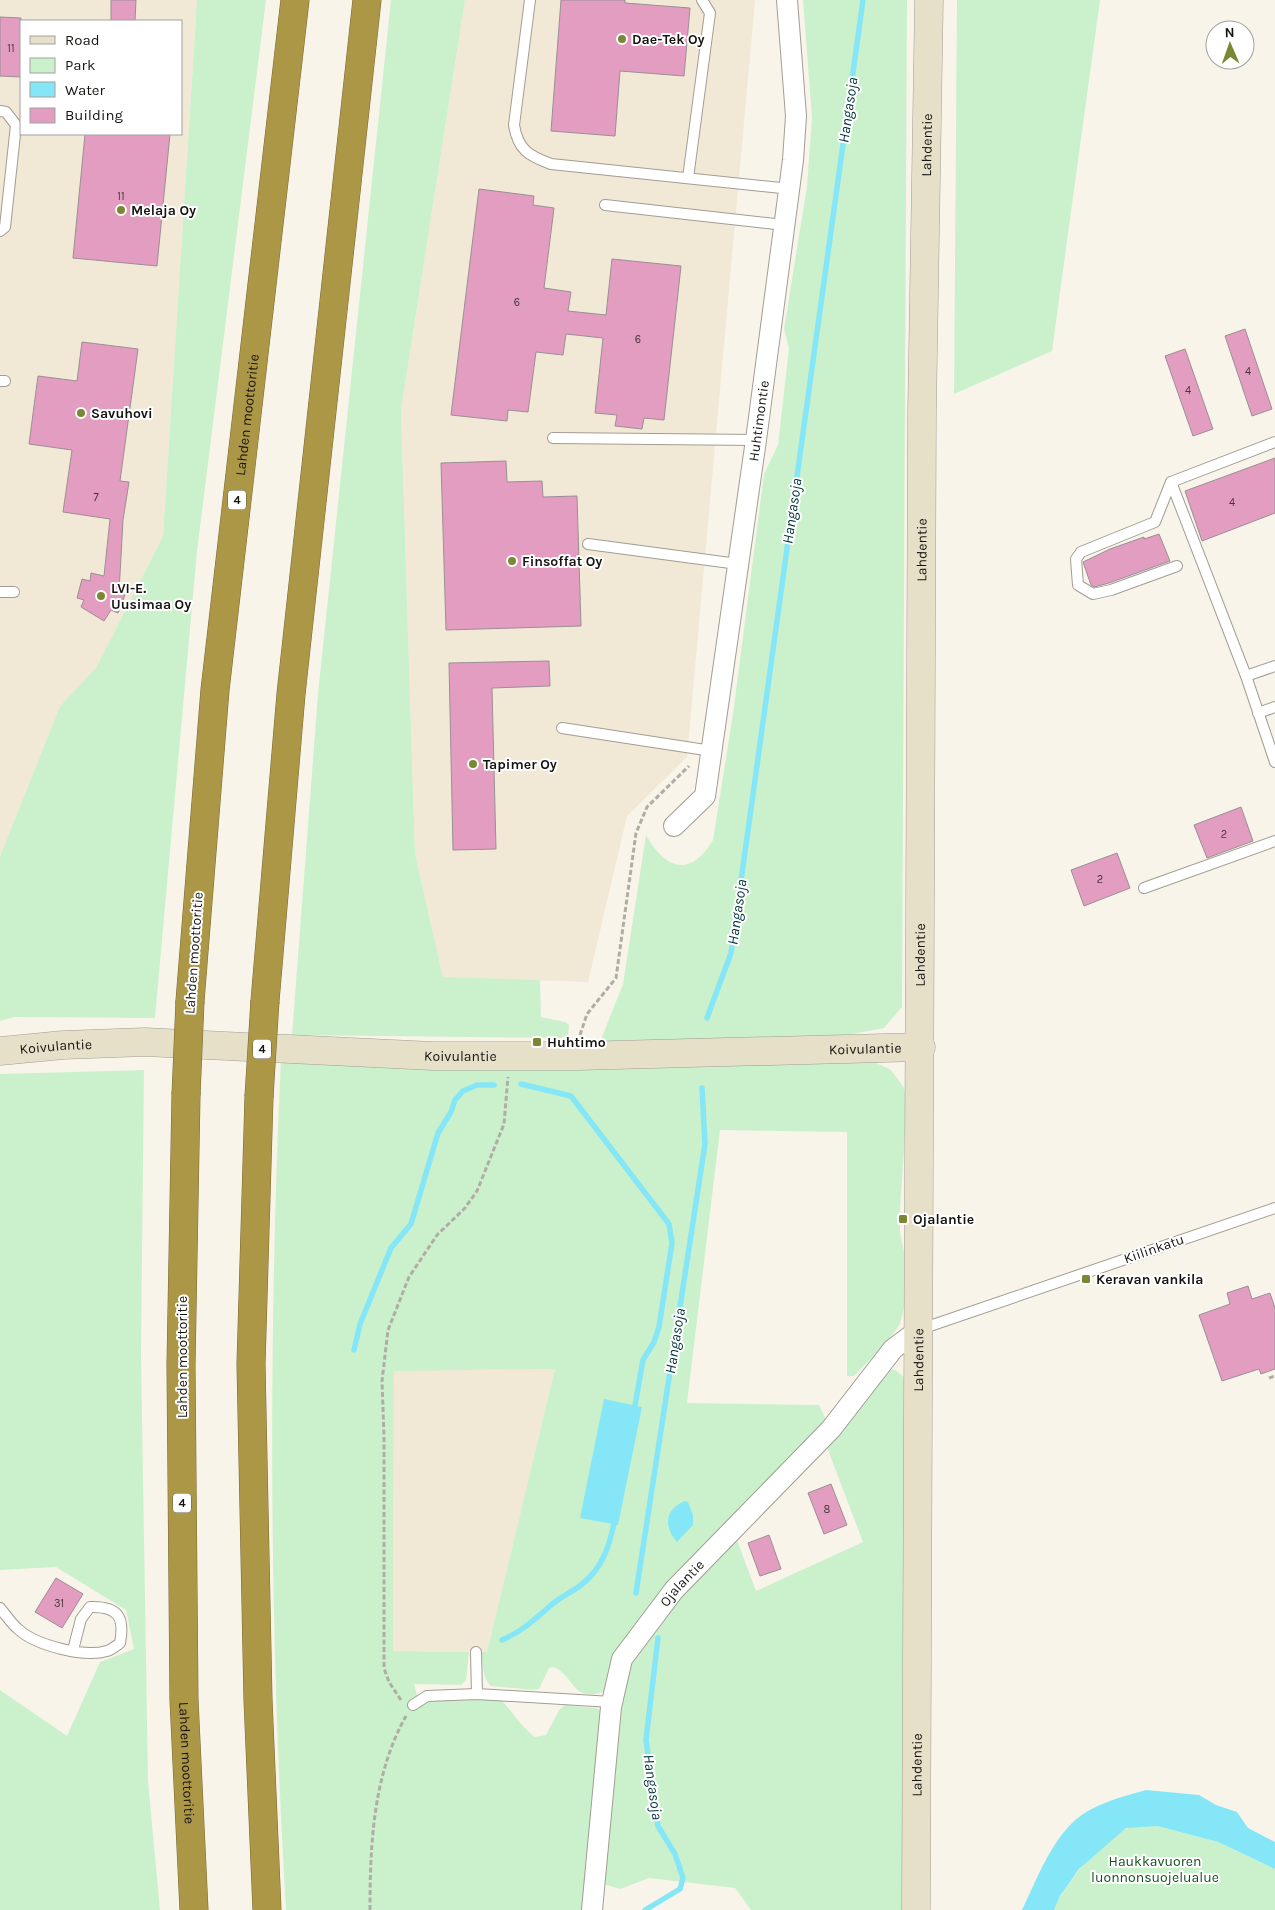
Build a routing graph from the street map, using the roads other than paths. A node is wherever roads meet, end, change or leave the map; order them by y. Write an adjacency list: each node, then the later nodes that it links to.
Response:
1 (295, 0): 42 (highway, Lahden moottoritie / 4, bridge)
2 (367, 0): 43 (highway, 4, bridge)
3 (530, 0): 8 (lane)
4 (702, 0): 8 (lane)
5 (787, 0): 9 (street, Huhtimontie)
6 (929, 0): 32 (main road, Lahdentie)
7 (0, 111): 12 (lane)
8 (688, 178): 9 (lane)
9 (791, 189): 11 (street, Huhtimontie)
10 (605, 205): 11 (lane)
11 (785, 225): 14 (street, Huhtimontie)
12 (0, 231)
13 (553, 438): 14 (lane)
14 (756, 440): 18 (street, Huhtimontie)
15 (1275, 442): 16 (lane)
16 (1171, 482): 19 (lane); 23 (lane)
17 (588, 544): 18 (lane)
18 (738, 564): 27 (street, Huhtimontie)
19 (1177, 566)
20 (0, 592): 21 (lane)
21 (14, 592)
22 (1275, 666): 23 (lane)
23 (1246, 676): 25 (lane)
24 (1275, 706): 25 (lane)
25 (1258, 712): 28 (lane)
26 (562, 728): 27 (lane)
27 (703, 750): 29 (street, Huhtimontie)
28 (1275, 762)
29 (674, 826)
30 (1275, 841): 31 (lane)
31 (1144, 888)
32 (921, 1047): 33 (main road, Koivulantie); 35 (main road, Lahdentie)
33 (0, 1051)
34 (1275, 1208): 35 (lane, Kiilinkatu)
35 (920, 1329): 40 (street, Ojalantie); 45 (main road, Lahdentie)
36 (0, 1608): 37 (lane)
37 (73, 1650): 37 (lane)
38 (476, 1652): 39 (lane)
39 (477, 1694): 40 (lane); 41 (lane)
40 (612, 1702): 44 (street, Ojalantie)
41 (413, 1704)
42 (194, 1910)
43 (267, 1910)
44 (592, 1910)
45 (916, 1910)

